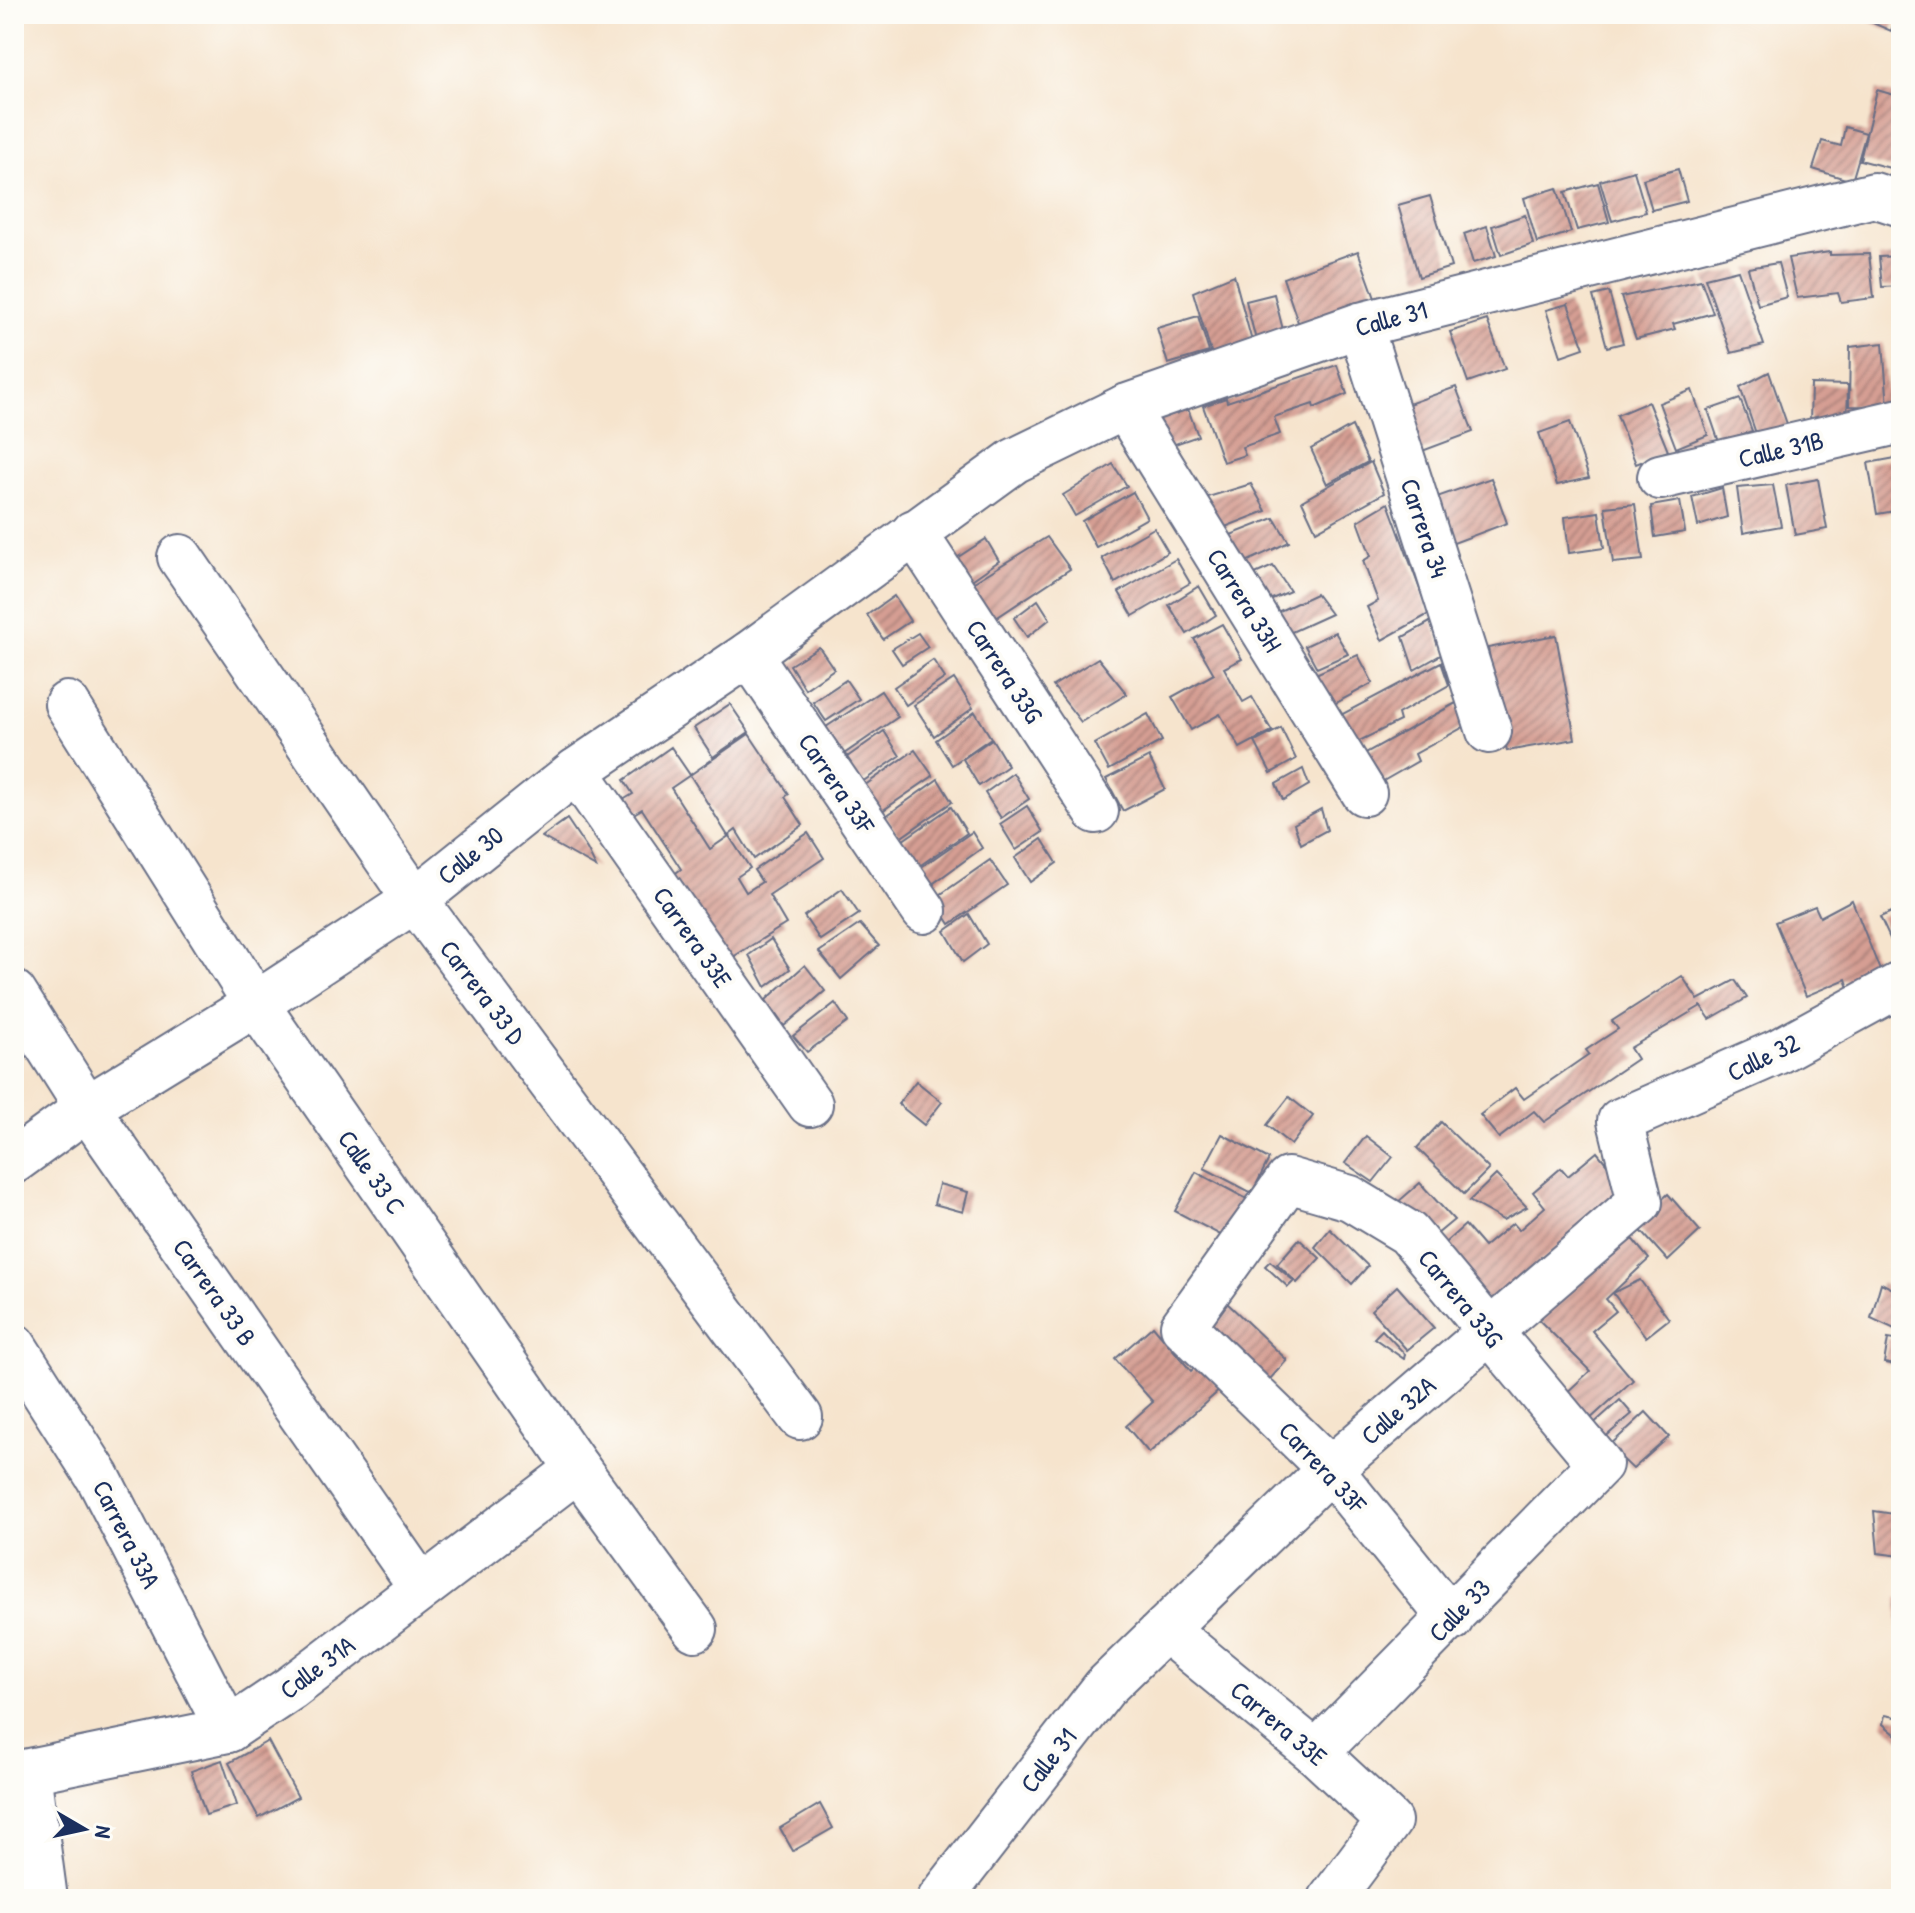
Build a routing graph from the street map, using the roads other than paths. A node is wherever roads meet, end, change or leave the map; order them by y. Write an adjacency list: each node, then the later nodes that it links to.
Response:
1 (1901, 204): 2 (street, Calle 31)
2 (1360, 325): 3 (street, Calle 31); 10 (street, Carrera 34)
3 (1125, 407): 6 (street, Calle 31); 12 (street, Carrera 33H)
4 (1901, 421): 5 (street, Calle 31B)
5 (1660, 477)
6 (914, 532): 8 (street, Calle 30); 13 (street, Carrera 33G)
7 (180, 557): 14 (street, Carrera 33 D)
8 (749, 654): 11 (street, Calle 30); 15 (street, Carrera 33F)
9 (67, 704): 18 (street, Calle 33 C)
10 (1489, 731)
11 (576, 771): 14 (street, Calle 30); 19 (street, Carrera 33E)
12 (1364, 793)
13 (1096, 811)
14 (415, 900): 18 (street, Calle 30); 26 (street, Carrera 33 D)
15 (924, 911)
16 (1901, 984): 22 (street, Calle 32)
17 (14, 993): 20 (street, Carrera 33 B)
18 (256, 1004): 20 (street, Calle 30); 28 (street, Calle 33 C)
19 (810, 1104)
20 (87, 1108): 21 (street, Calle 30); 30 (street, Carrera 33 B)
21 (14, 1161)
22 (1640, 1202): 24 (street, Calle 32A)
23 (1183, 1326): 24 (street, Carrera 33G); 29 (street, Carrera 33F)
24 (1487, 1331): 27 (street, Carrera 33G); 29 (street, Calle 32A)
25 (14, 1346): 34 (street, Carrera 33A)
26 (800, 1417)
27 (1600, 1464): 31 (street, Calle 33)
28 (578, 1469): 30 (street, Calle 31A); 32 (street, Calle 33 C)
29 (1330, 1469): 31 (street, Carrera 33F); 33 (street, Calle 32A)
30 (421, 1587): 34 (street, Calle 31A)
31 (1451, 1619): 35 (street, Calle 33)
32 (695, 1629)
33 (1165, 1629): 35 (street, Carrera 33E); 38 (street, Calle 31)
34 (228, 1730): 36 (street, Calle 31A)
35 (1316, 1753): 39 (street, Carrera 33E)
36 (21, 1773): 37 (street)
37 (45, 1899)
38 (940, 1899)
39 (1331, 1899)

